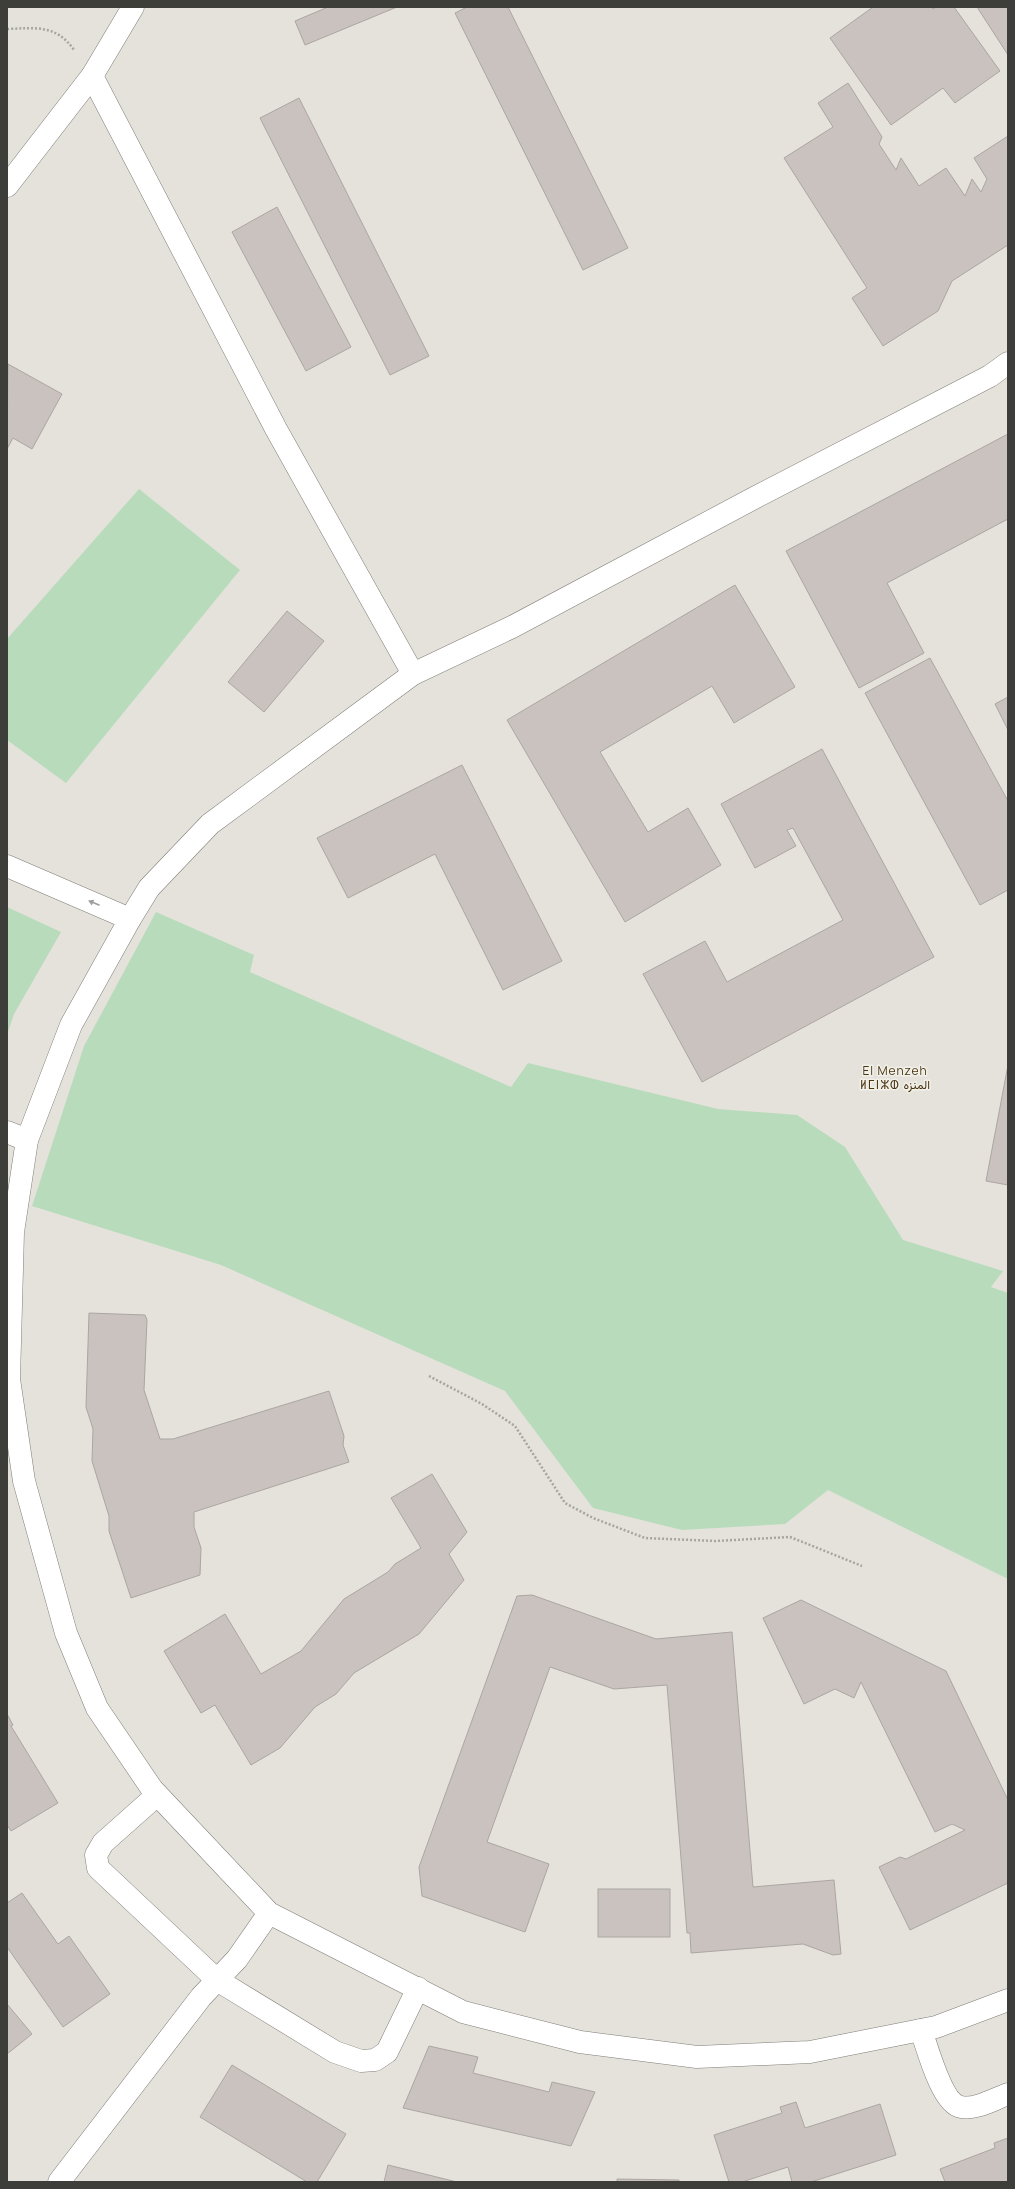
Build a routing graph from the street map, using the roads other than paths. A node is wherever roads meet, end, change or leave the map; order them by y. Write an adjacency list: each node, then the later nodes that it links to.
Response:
1 (133, 7): 2 (street)
2 (92, 76): 3 (street); 5 (street)
3 (7, 186)
4 (1008, 363): 5 (street)
5 (413, 674): 7 (street)
6 (7, 866): 7 (street, one-way to 6)
7 (130, 919): 9 (street)
8 (7, 1132): 9 (street)
9 (27, 1140): 10 (street)
10 (157, 1795): 11 (street); 12 (street)
11 (269, 1913): 12 (street); 13 (street)
12 (217, 1980): 13 (street); 17 (street)
13 (418, 1988): 15 (street)
14 (1008, 2000): 15 (street)
15 (921, 2030): 16 (street)
16 (1008, 2094)
17 (59, 2182)

